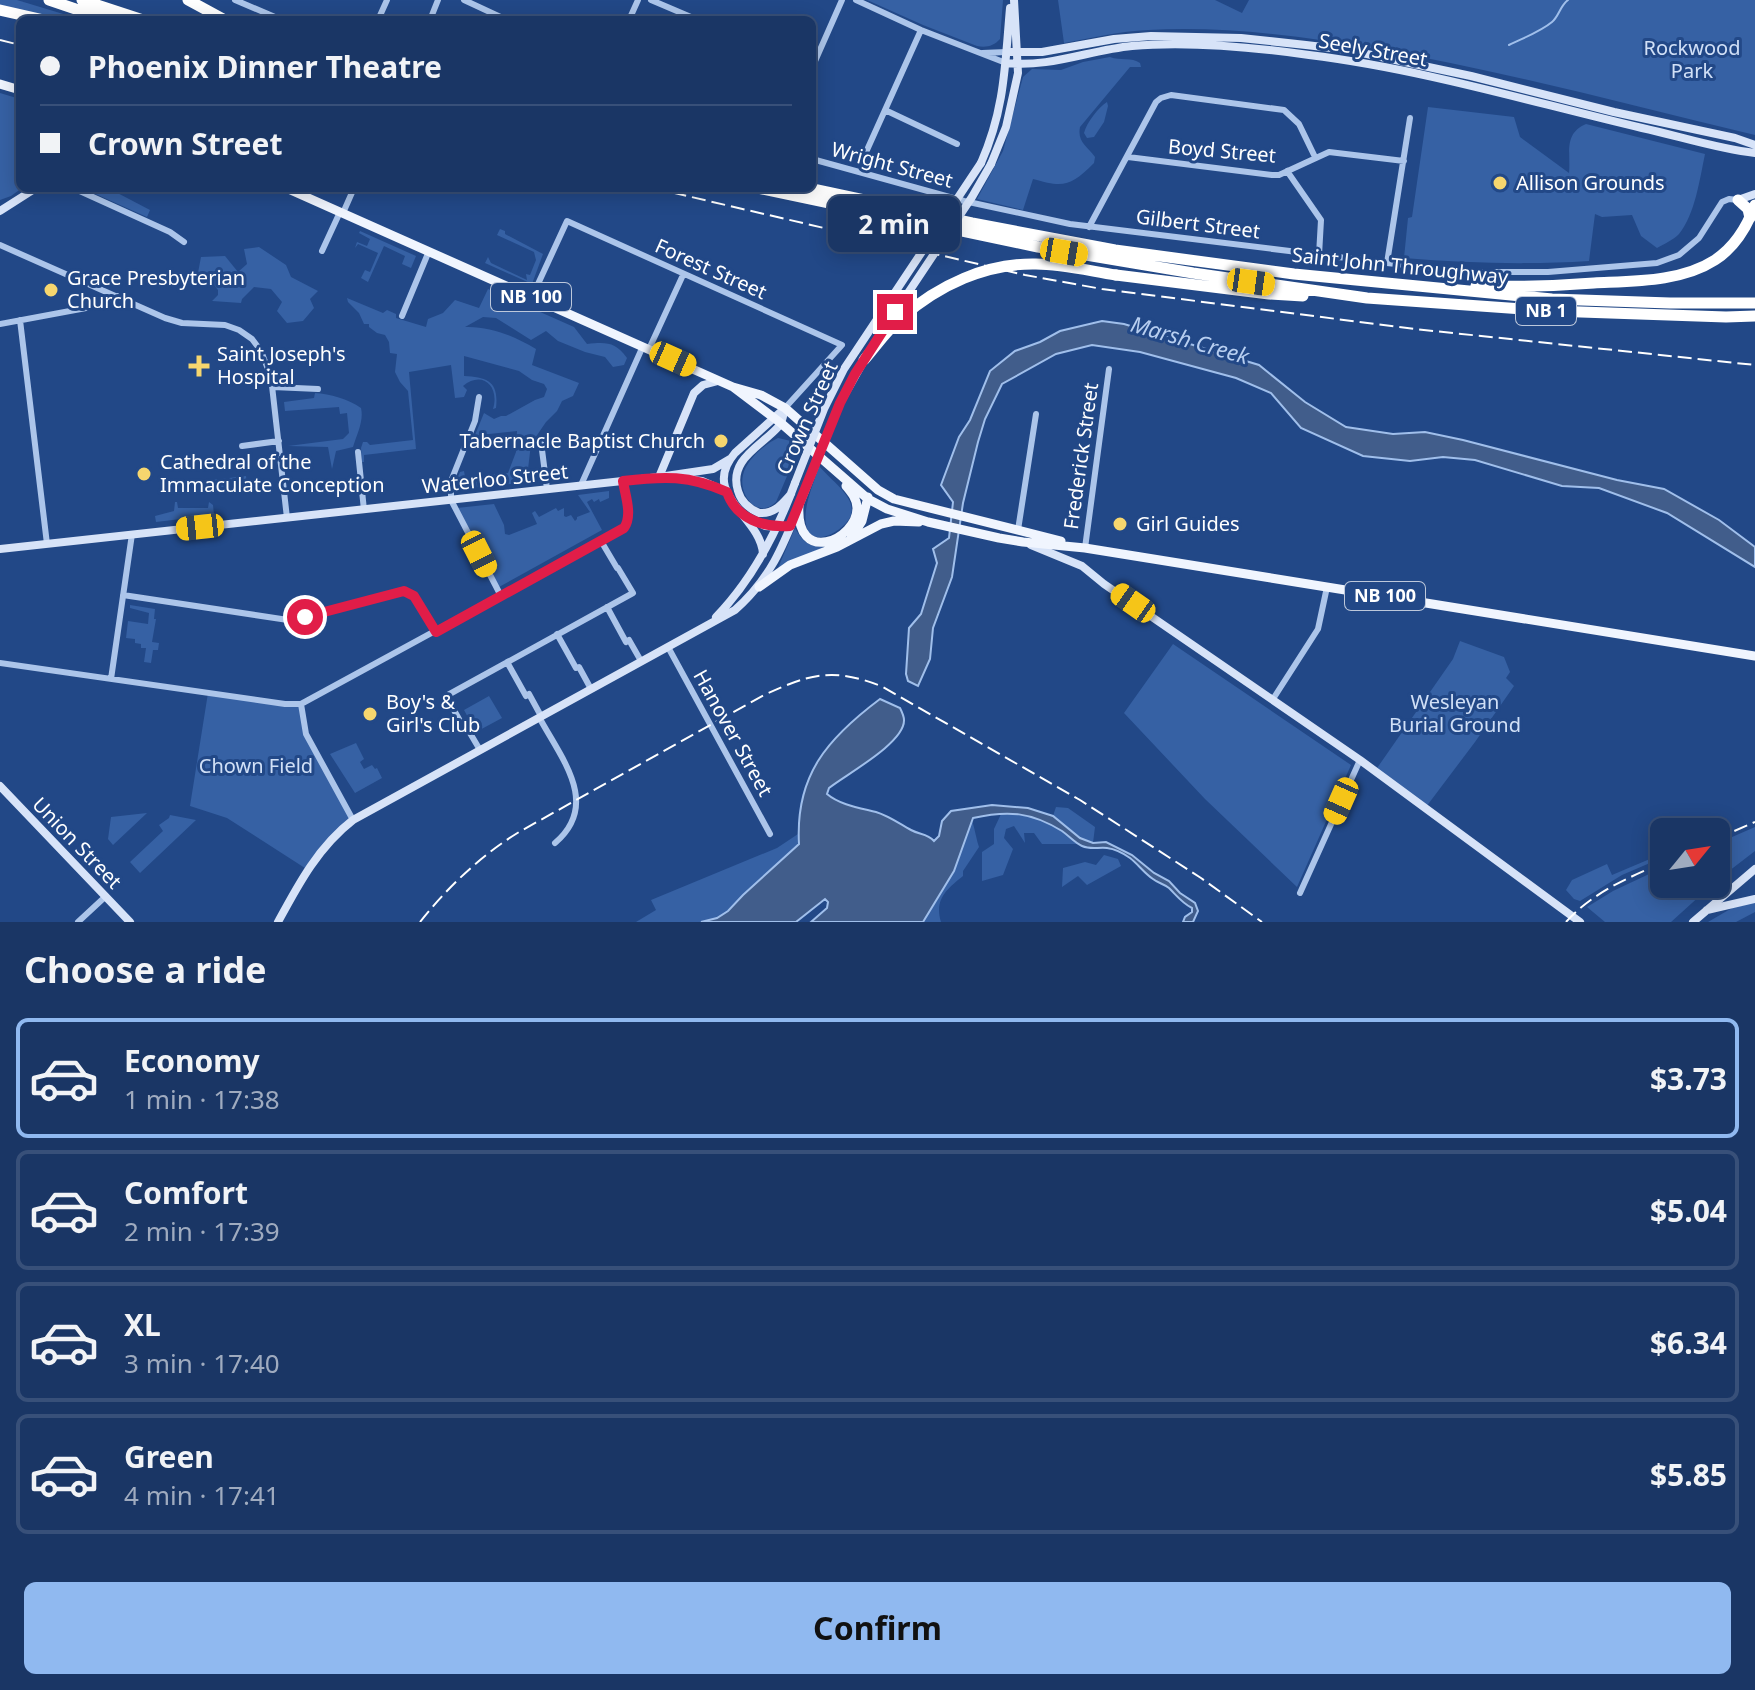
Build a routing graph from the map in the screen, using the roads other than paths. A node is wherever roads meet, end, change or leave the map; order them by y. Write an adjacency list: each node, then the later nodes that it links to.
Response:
1 (49, 0): 14 (highway)
2 (82, 0): 15 (highway)
3 (188, 0): 16 (highway)
4 (235, 0): 12 (street)
5 (263, 0): 12 (street)
6 (464, 0): 18 (street)
7 (651, 0): 19 (street)
8 (842, 0): 24 (street)
9 (856, 0): 20 (street, Seely Street)
10 (1012, 0): 21 (main road, Crown Street); 22 (main road, Crown Street)
11 (0, 10): 13 (highway)
12 (258, 10): 17 (street)
13 (26, 16)
14 (96, 16)
15 (131, 16)
16 (218, 16)
17 (272, 16)
18 (498, 16)
19 (689, 16)
20 (921, 30): 23 (street, Seely Street); 27 (street)
21 (1007, 52): 22 (main road, Seely Street); 23 (street, Seely Street); 25 (main road, Crown Street)
22 (1018, 52): 26 (main road, Crown Street); 30 (main road, Seely Street)
23 (979, 54): 25 (street, Seely Street)
24 (816, 59)
25 (1006, 63): 26 (main road, Seely Street); 38 (main road, Crown Street)
26 (1019, 64): 32 (main road, Seely Street); 38 (main road, Crown Street)
27 (885, 110): 29 (street); 31 (street)
28 (1410, 118): 37 (street)
29 (957, 144)
30 (1755, 145)
31 (867, 150)
32 (1750, 152): 35 (main road)
33 (1128, 157): 34 (street); 39 (street, Boyd Street); 53 (street)
34 (1315, 157): 37 (street, Boyd Street); 39 (street, Boyd Street)
35 (1755, 159)
36 (816, 160): 48 (street, Wright Street)
37 (1404, 161): 59 (street)
38 (986, 164): 71 (main road, Crown Street, bridge); 93 (main road, Crown Street, bridge)
39 (1287, 171): 58 (street)
40 (816, 190): 61 (highway, Saint John Throughway / NB 1)
41 (29, 192): 50 (main road)
42 (82, 192): 54 (street)
43 (295, 192): 51 (main road, NB 100)
44 (352, 192): 51 (street)
45 (777, 192): 64 (highway, Saint John Throughway / NB 1)
46 (1755, 194): 47 (main road)
47 (1738, 200): 52 (highway); 59 (street, Gilbert Street)
48 (964, 201): 53 (street, Gilbert Street)
49 (1755, 205): 52 (highway)
50 (3, 208)
51 (341, 212): 56 (street); 57 (main road, NB 100)
52 (1750, 219): 61 (highway)
53 (1089, 227): 58 (street, Gilbert Street)
54 (184, 242)
55 (0, 245): 62 (street)
56 (322, 251)
57 (429, 251): 63 (main road, NB 100); 66 (street)
58 (1319, 255): 59 (street, Gilbert Street)
59 (1387, 263)
60 (683, 275): 63 (street, Forest Street); 70 (street); 78 (street, Forest Street)
61 (1410, 285): 65 (highway, Saint John Throughway / NB 1)
62 (117, 296): 68 (street); 74 (street)
63 (532, 297): 70 (main road, NB 100)
64 (1367, 298): 67 (highway, Saint John Throughway / NB 1); 71 (highway, bridge)
65 (1755, 303)
66 (402, 316)
67 (1755, 317)
68 (20, 320): 69 (street); 108 (street)
69 (0, 324)
70 (646, 348): 73 (main road, NB 100); 90 (street)
71 (864, 360): 96 (main road, Crown Street, bridge)
72 (1109, 369): 109 (street, Frederick Street)
73 (720, 381): 75 (main road, NB 100); 87 (main road)
74 (273, 387): 76 (street); 81 (street)
75 (733, 387): 78 (main road, NB 100); 80 (main road, NB 100)
76 (318, 389)
77 (479, 397): 95 (street)
78 (785, 408): 80 (main road); 89 (main road, NB 100)
79 (1036, 414): 103 (street)
80 (778, 420): 85 (main road); 86 (main road, NB 100); 93 (main road)
81 (279, 441): 83 (street); 99 (street)
82 (541, 442): 91 (street)
83 (242, 446)
84 (358, 452): 97 (street)
85 (730, 459): 87 (main road); 92 (main road)
86 (828, 464): 94 (main road, NB 100); 96 (main road)
87 (659, 477): 88 (main road, Waterloo Street); 92 (main road)
88 (623, 481): 90 (main road, Waterloo Street); 105 (street)
89 (869, 482): 94 (main road); 103 (main road, NB 100)
90 (581, 486): 91 (main road, Waterloo Street)
91 (547, 489): 95 (main road, Waterloo Street)
92 (727, 492): 98 (main road)
93 (791, 494): 102 (main road, Crown Street)
94 (868, 499): 100 (main road, NB 100); 107 (main road)
95 (451, 500): 97 (main road, Waterloo Street); 116 (street)
96 (799, 505): 101 (main road, Crown Street)
97 (364, 510): 99 (main road, Waterloo Street)
98 (739, 512): 102 (main road); 111 (main road)
99 (287, 518): 104 (main road, Waterloo Street)
100 (928, 522): 106 (main road, NB 100); 107 (main road)
101 (790, 526): 102 (main road); 113 (main road, Crown Street)
102 (776, 527): 111 (main road, Crown Street)
103 (1018, 530): 109 (main road, NB 100)
104 (132, 534): 108 (main road, Waterloo Street); 115 (street)
105 (601, 541): 116 (street); 117 (street)
106 (1023, 542): 109 (main road, NB 100); 112 (main road)
107 (846, 543): 113 (main road)
108 (47, 544): 110 (main road, Waterloo Street)
109 (1085, 548): 112 (main road); 114 (main road, NB 100)
110 (0, 549)
111 (763, 554): 118 (main road, Crown Street)
112 (1082, 566): 128 (main road)
113 (759, 587): 118 (main road, Crown Street)
114 (1327, 587): 122 (main road, NB 100); 128 (street)
115 (123, 595): 119 (street); 126 (street)
116 (501, 596): 119 (street)
117 (607, 607): 120 (street); 123 (street)
118 (710, 623): 121 (main road, Crown Street)
119 (436, 632): 129 (street)
120 (557, 634): 124 (street); 127 (street)
121 (668, 647): 123 (main road, Crown Street); 135 (street, Hanover Street)
122 (1755, 656)
123 (641, 661): 127 (main road, Crown Street)
124 (507, 662): 130 (street); 131 (street)
125 (0, 663): 126 (street)
126 (111, 679): 129 (street)
127 (591, 689): 130 (main road, Crown Street)
128 (1273, 699): 132 (main road)
129 (301, 704): 134 (street)
130 (540, 717): 131 (main road, Crown Street); 136 (street)
131 (480, 750): 134 (main road, Crown Street)
132 (1360, 760): 138 (street); 145 (main road)
133 (0, 786): 139 (main road, Union Street)
134 (353, 820): 144 (main road, Crown Street)
135 (770, 834)
136 (555, 843)
137 (1755, 869): 141 (main road)
138 (1300, 893)
139 (106, 896): 142 (street); 143 (main road, Union Street)
140 (1755, 899): 141 (main road)
141 (1706, 910): 146 (main road)
142 (78, 922)
143 (130, 922)
144 (278, 922)
145 (1580, 922)
146 (1693, 922)

